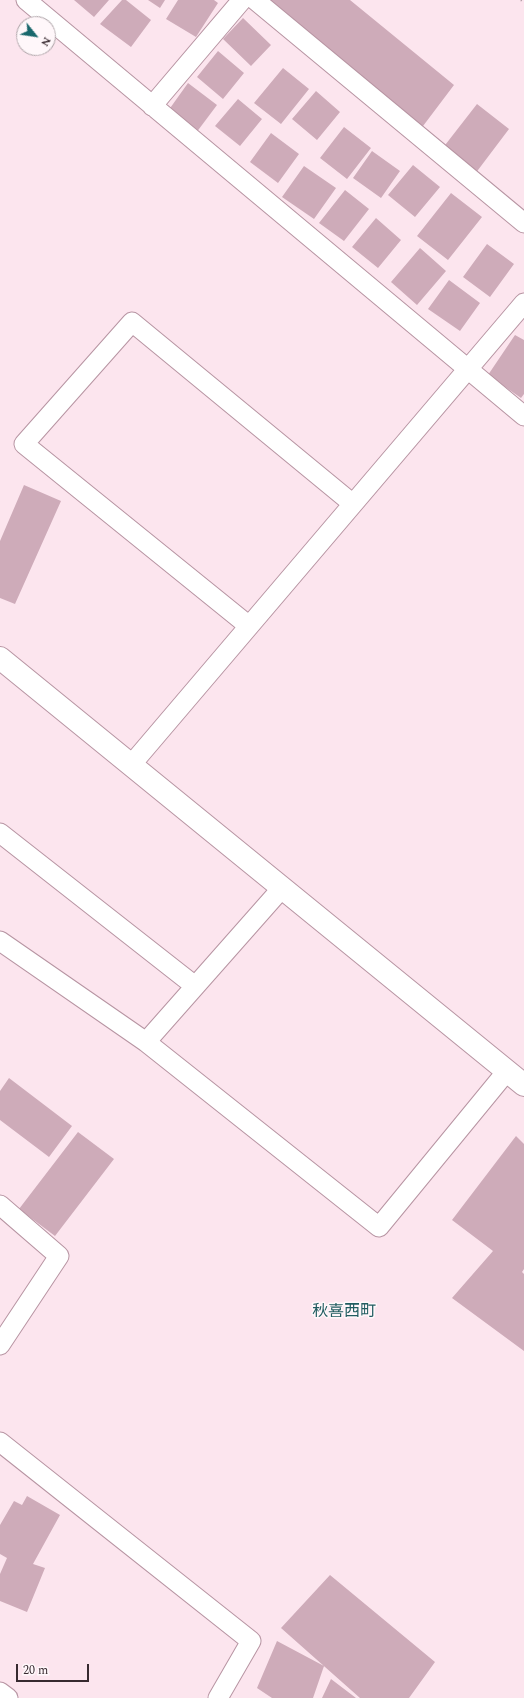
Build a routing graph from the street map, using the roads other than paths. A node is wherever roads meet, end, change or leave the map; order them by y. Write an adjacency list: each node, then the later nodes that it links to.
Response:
1 (26, 0): 4 (street)
2 (242, 0): 4 (street)
3 (255, 0): 5 (street)
4 (152, 106): 7 (street)
5 (524, 223)
6 (524, 304): 7 (street)
7 (468, 370): 8 (street); 9 (street)
8 (524, 416)
9 (354, 504): 10 (street); 10 (street)
10 (249, 626): 12 (street)
11 (0, 658): 12 (street)
12 (131, 765): 14 (street)
13 (0, 833): 16 (street)
14 (282, 888): 16 (street); 18 (street)
15 (0, 940): 17 (street)
16 (195, 986): 17 (street)
17 (146, 1042): 18 (street)
18 (518, 1077)
19 (0, 1205): 20 (street)
20 (0, 1345)
21 (0, 1442): 24 (street)
22 (0, 1692): 23 (street)
23 (8, 1698)
24 (218, 1698)

